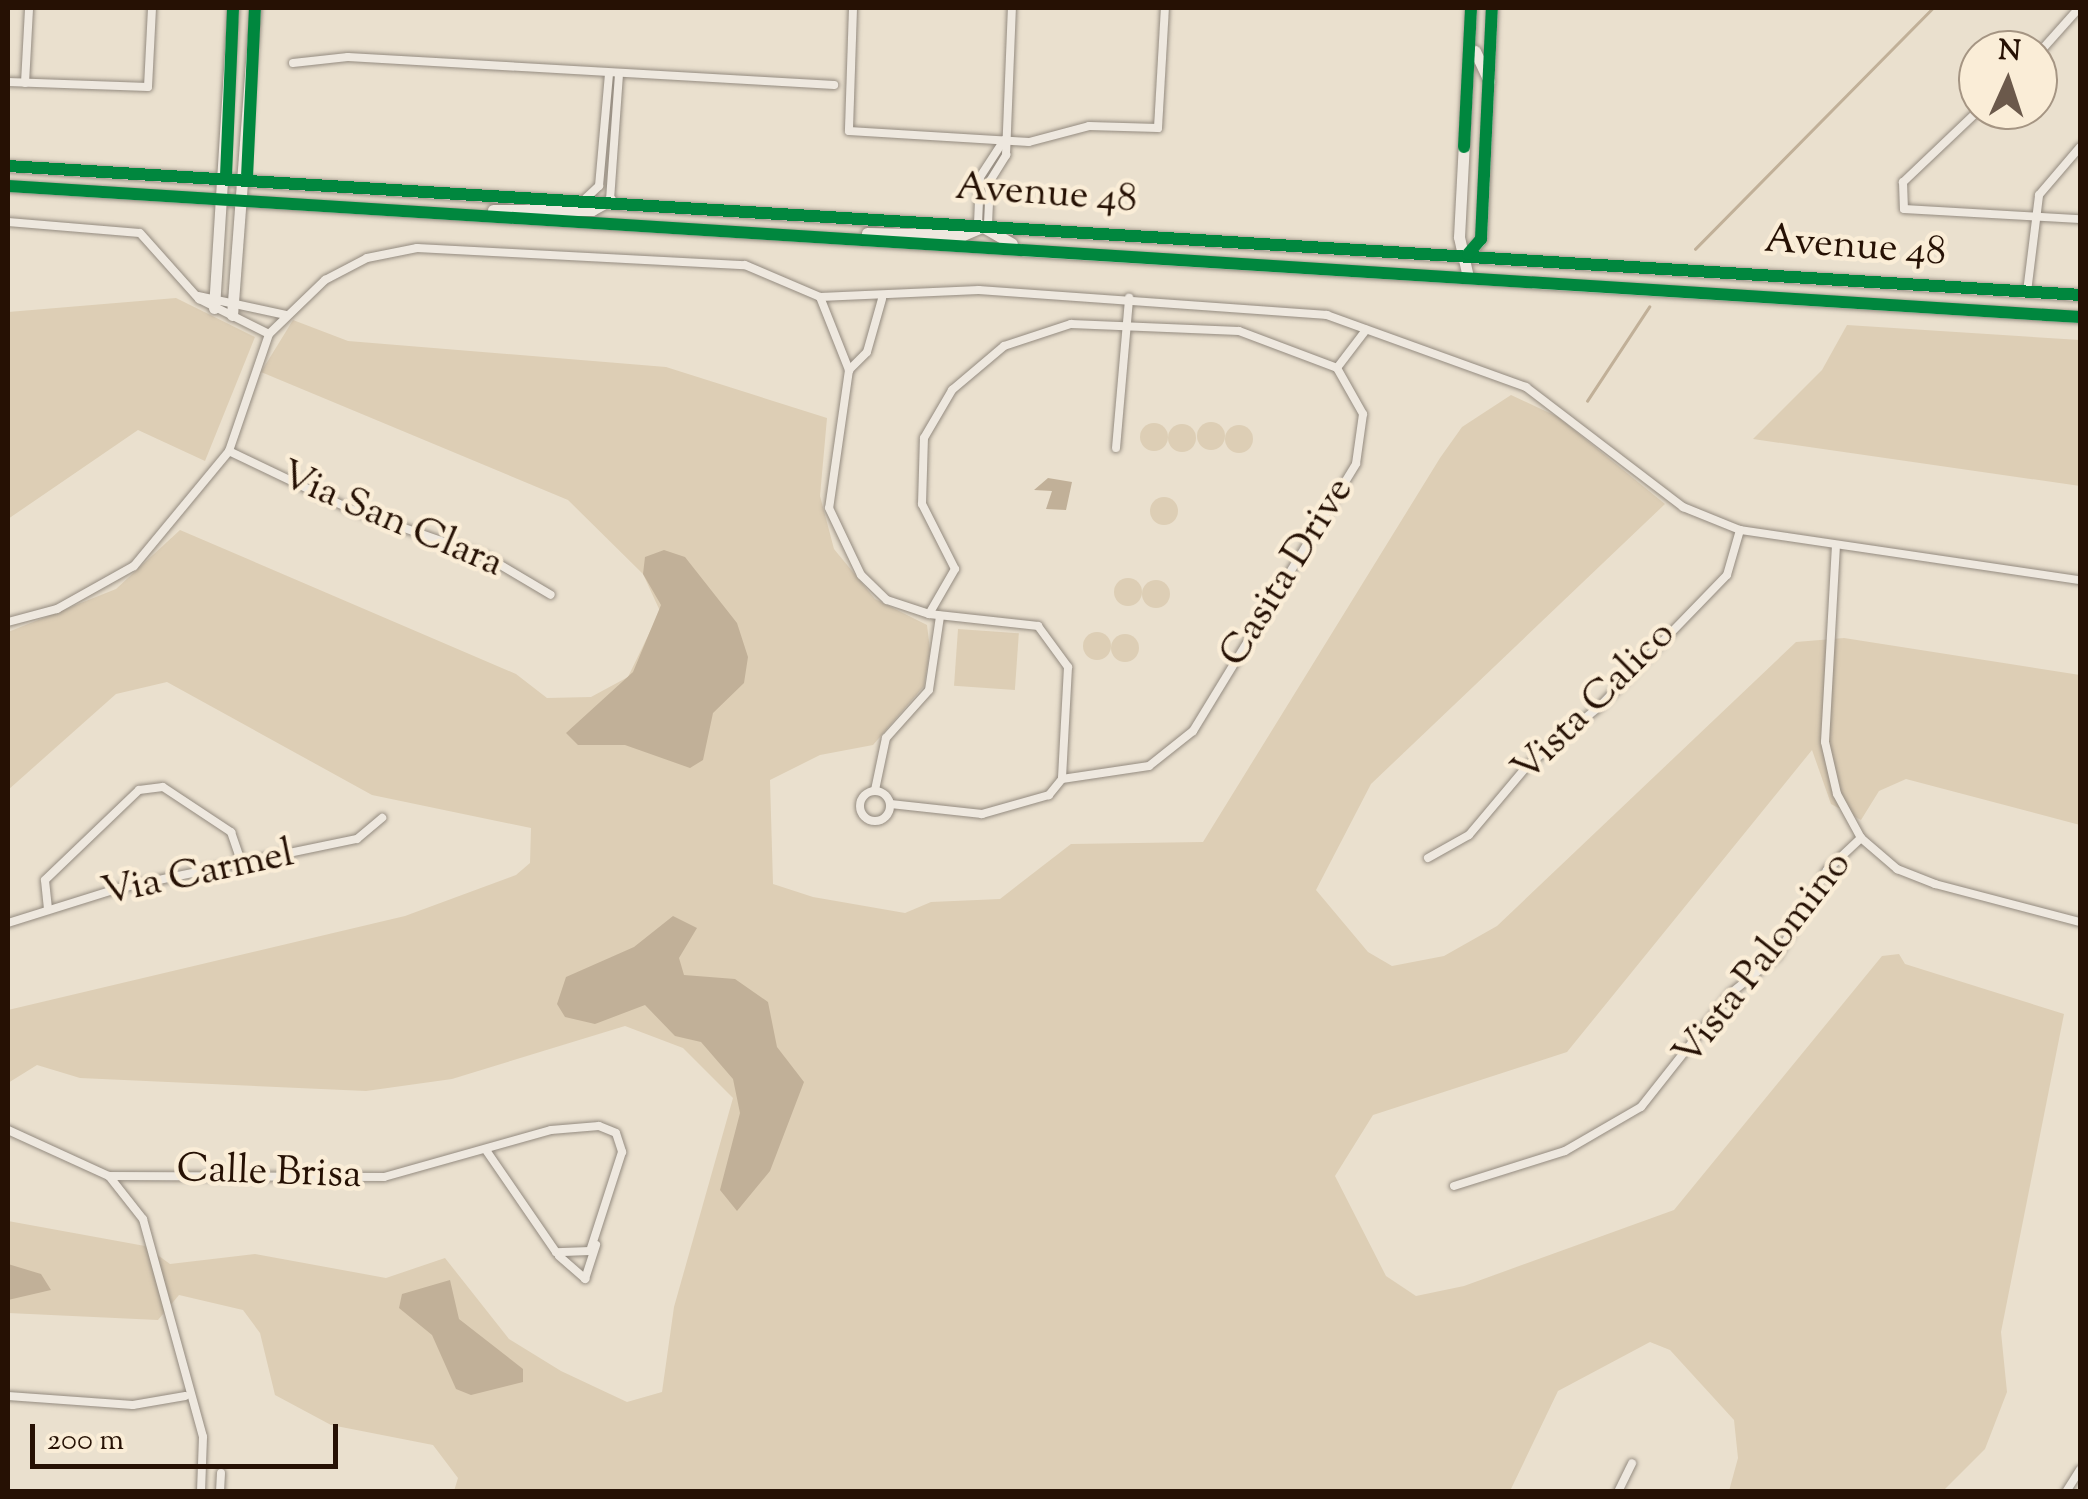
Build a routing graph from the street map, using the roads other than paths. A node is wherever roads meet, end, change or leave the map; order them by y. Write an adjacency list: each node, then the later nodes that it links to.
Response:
1 (29, 8): 16 (street)
2 (152, 8): 16 (street)
3 (234, 8): 22 (main road)
4 (255, 8): 23 (main road)
5 (853, 8): 19 (street)
6 (1012, 8): 19 (street)
7 (1165, 8): 19 (street)
8 (1492, 8): 14 (main road)
9 (2080, 8): 11 (street)
10 (1471, 14): 14 (main road); 36 (main road)
11 (2058, 32)
12 (293, 63): 13 (street)
13 (614, 74): 17 (street); 27 (street); 28 (street)
14 (1488, 80): 36 (main road)
15 (8, 82): 16 (street)
16 (24, 83)
17 (834, 85)
18 (1958, 130): 30 (street)
19 (1004, 140): 33 (street)
20 (2080, 148): 30 (street)
21 (8, 166): 22 (main road, Avenue 48)
22 (226, 176): 23 (main road, Avenue 48); 25 (main road)
23 (247, 176): 26 (main road); 27 (main road, Avenue 48)
24 (8, 186): 25 (main road, Avenue 48)
25 (226, 197): 26 (main road, Avenue 48); 44 (main road)
26 (247, 198): 29 (main road, Avenue 48); 43 (main road)
27 (586, 198): 28 (main road, Avenue 48)
28 (610, 200): 29 (main road); 33 (main road, Avenue 48)
29 (479, 213): 34 (main road, Avenue 48)
30 (2032, 216): 31 (street); 38 (street)
31 (2080, 219)
32 (8, 222): 44 (street)
33 (982, 225): 34 (main road); 35 (main road); 36 (main road, Avenue 48)
34 (848, 237): 35 (main road, Avenue 48)
35 (1026, 248): 37 (main road, Avenue 48)
36 (1468, 254): 37 (main road); 38 (main road, Avenue 48)
37 (1468, 276): 45 (main road, Avenue 48)
38 (2027, 292): 39 (main road, Avenue 48); 45 (main road)
39 (2080, 295)
40 (820, 297): 42 (street); 47 (street); 53 (street)
41 (1129, 298): 42 (street); 49 (street); 50 (street)
42 (882, 299): 53 (street)
43 (236, 300): 44 (street); 46 (main road); 47 (street)
44 (216, 303): 46 (street)
45 (2026, 314): 48 (main road, Avenue 48)
46 (232, 315): 51 (street)
47 (286, 315): 51 (street)
48 (2080, 317)
49 (1127, 326): 52 (street); 54 (street); 60 (street)
50 (1366, 330): 52 (street); 56 (street)
51 (269, 334): 55 (street)
52 (1337, 368): 63 (street, Casita Drive)
53 (849, 370): 60 (street)
54 (1116, 448)
55 (229, 451): 59 (street, Via San Clara); 62 (street)
56 (1740, 530): 57 (street); 68 (street, Vista Calico)
57 (1836, 544): 58 (street); 67 (street)
58 (2080, 580)
59 (551, 595)
60 (929, 614): 61 (street)
61 (940, 616): 63 (street); 64 (street)
62 (8, 622)
63 (1062, 779): 65 (street)
64 (875, 790): 65 (street); 65 (street)
65 (891, 804)
66 (382, 818): 69 (street, Via Carmel)
67 (1861, 838): 71 (street); 76 (street, Vista Palomino)
68 (1428, 858)
69 (243, 867): 70 (street, Via Carmel); 70 (street)
70 (48, 909): 72 (street, Via Carmel)
71 (2080, 922)
72 (8, 923)
73 (8, 1130): 75 (street)
74 (486, 1150): 75 (street, Calle Brisa); 77 (street, Calle Brisa); 78 (street)
75 (109, 1176): 80 (street)
76 (1454, 1186)
77 (596, 1244): 78 (street); 78 (street)
78 (556, 1252)
79 (8, 1396): 80 (street)
80 (186, 1396): 84 (street)
81 (1632, 1463): 86 (street)
82 (2080, 1470): 87 (street)
83 (221, 1473): 85 (street)
84 (202, 1492)
85 (220, 1492)
86 (1618, 1492)
87 (2066, 1492)

